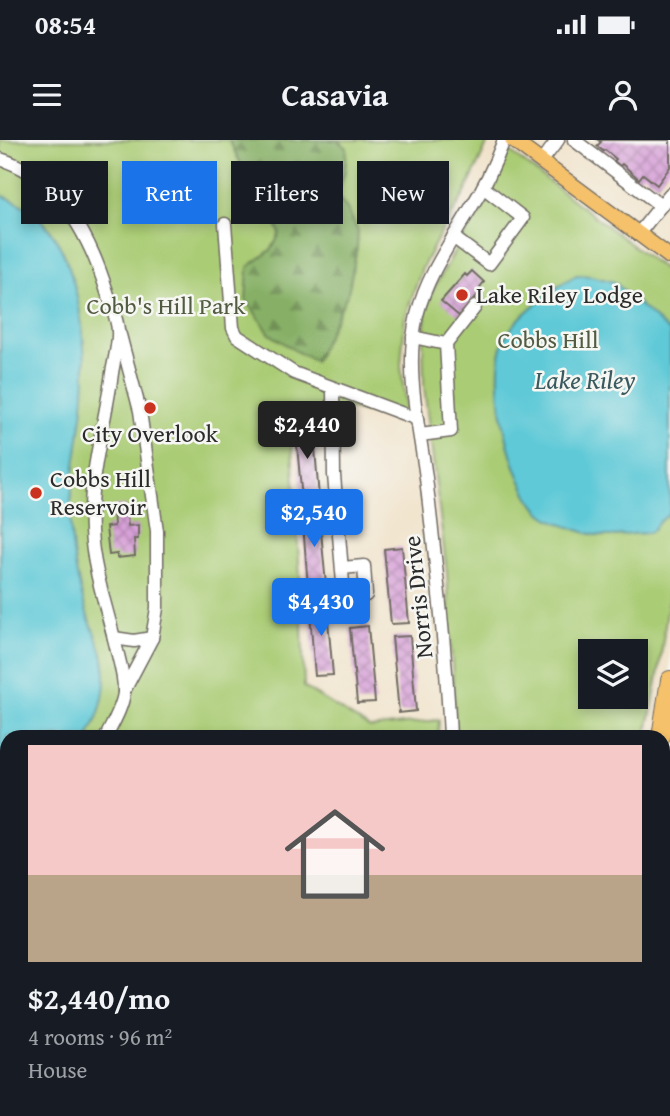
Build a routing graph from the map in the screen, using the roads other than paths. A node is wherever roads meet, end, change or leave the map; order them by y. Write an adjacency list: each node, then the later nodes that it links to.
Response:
1 (504, 140): 7 (street, Norris Drive)
2 (512, 140): 6 (main road)
3 (558, 140): 6 (street)
4 (574, 140): 9 (street)
5 (0, 159): 15 (street)
6 (541, 162): 11 (main road)
7 (482, 187): 12 (street, Norris Drive); 12 (street)
8 (670, 194): 9 (street)
9 (661, 206): 11 (street)
10 (225, 223): 19 (street)
11 (639, 233): 13 (main road)
12 (453, 237): 16 (street, Norris Drive)
13 (670, 257)
14 (475, 307): 17 (street)
15 (118, 330): 18 (street); 20 (street)
16 (414, 337): 17 (street); 21 (street, Norris Drive)
17 (446, 344): 22 (street)
18 (110, 388): 20 (street); 24 (street)
19 (333, 388): 21 (street); 23 (street)
20 (134, 389): 25 (street)
21 (417, 419): 22 (street, Norris Drive)
22 (420, 435): 29 (street, Norris Drive)
23 (342, 568)
24 (114, 638): 25 (street); 27 (street)
25 (152, 638): 27 (street)
26 (670, 680): 30 (highway)
27 (124, 692): 28 (street)
28 (110, 730)
29 (450, 730)
30 (662, 730)

